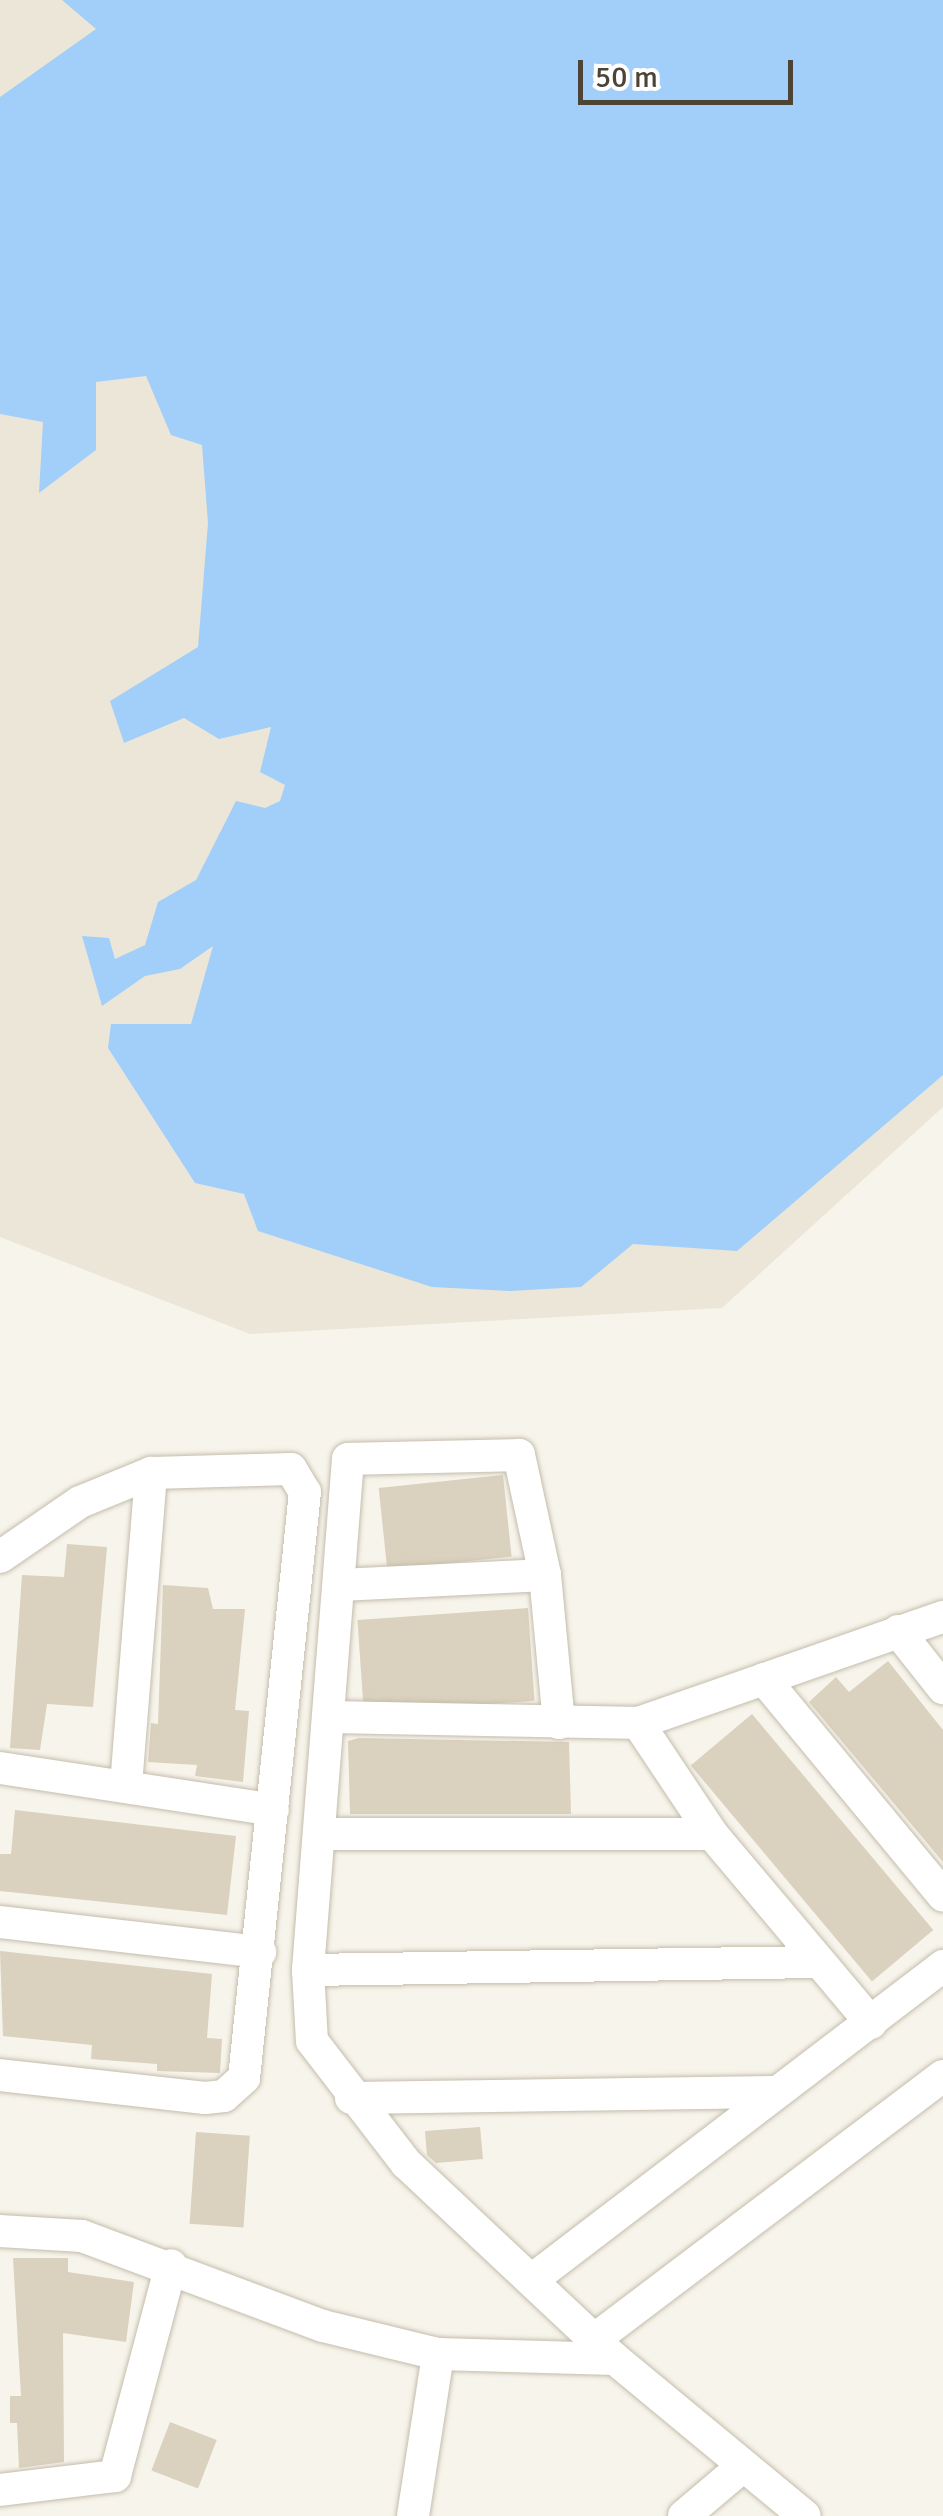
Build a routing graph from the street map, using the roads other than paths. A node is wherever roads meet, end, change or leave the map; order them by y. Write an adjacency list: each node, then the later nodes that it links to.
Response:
1 (151, 1473): 2 (street); 13 (street); 14 (street)
2 (0, 1557)
3 (545, 1575): 4 (street); 4 (street); 10 (street)
4 (341, 1584): 9 (street)
5 (943, 1617): 6 (street)
6 (898, 1630): 7 (street); 8 (street)
7 (764, 1679): 11 (street); 17 (street)
8 (943, 1688)
9 (334, 1717): 10 (street); 15 (street)
10 (559, 1722): 11 (street)
11 (638, 1722): 16 (street)
12 (0, 1768): 13 (street)
13 (126, 1785): 14 (street)
14 (273, 1810): 19 (street)
15 (323, 1834): 16 (street); 22 (street)
16 (712, 1834): 20 (street)
17 (943, 1894)
18 (0, 1922): 19 (street)
19 (260, 1952): 24 (street)
20 (817, 1962): 22 (street); 23 (street)
21 (943, 1966): 23 (street)
22 (308, 1970): 27 (street)
23 (871, 2023): 26 (street)
24 (0, 2075)
25 (943, 2076): 31 (street)
26 (776, 2092): 27 (street); 30 (street)
27 (351, 2098): 30 (street)
28 (0, 2231): 29 (street)
29 (171, 2266): 32 (street); 34 (street)
30 (534, 2279): 31 (street)
31 (605, 2349): 32 (street); 33 (street)
32 (438, 2354): 35 (street)
33 (743, 2466): 36 (street); 37 (street)
34 (0, 2490)
35 (413, 2516)
36 (684, 2516)
37 (806, 2516)

